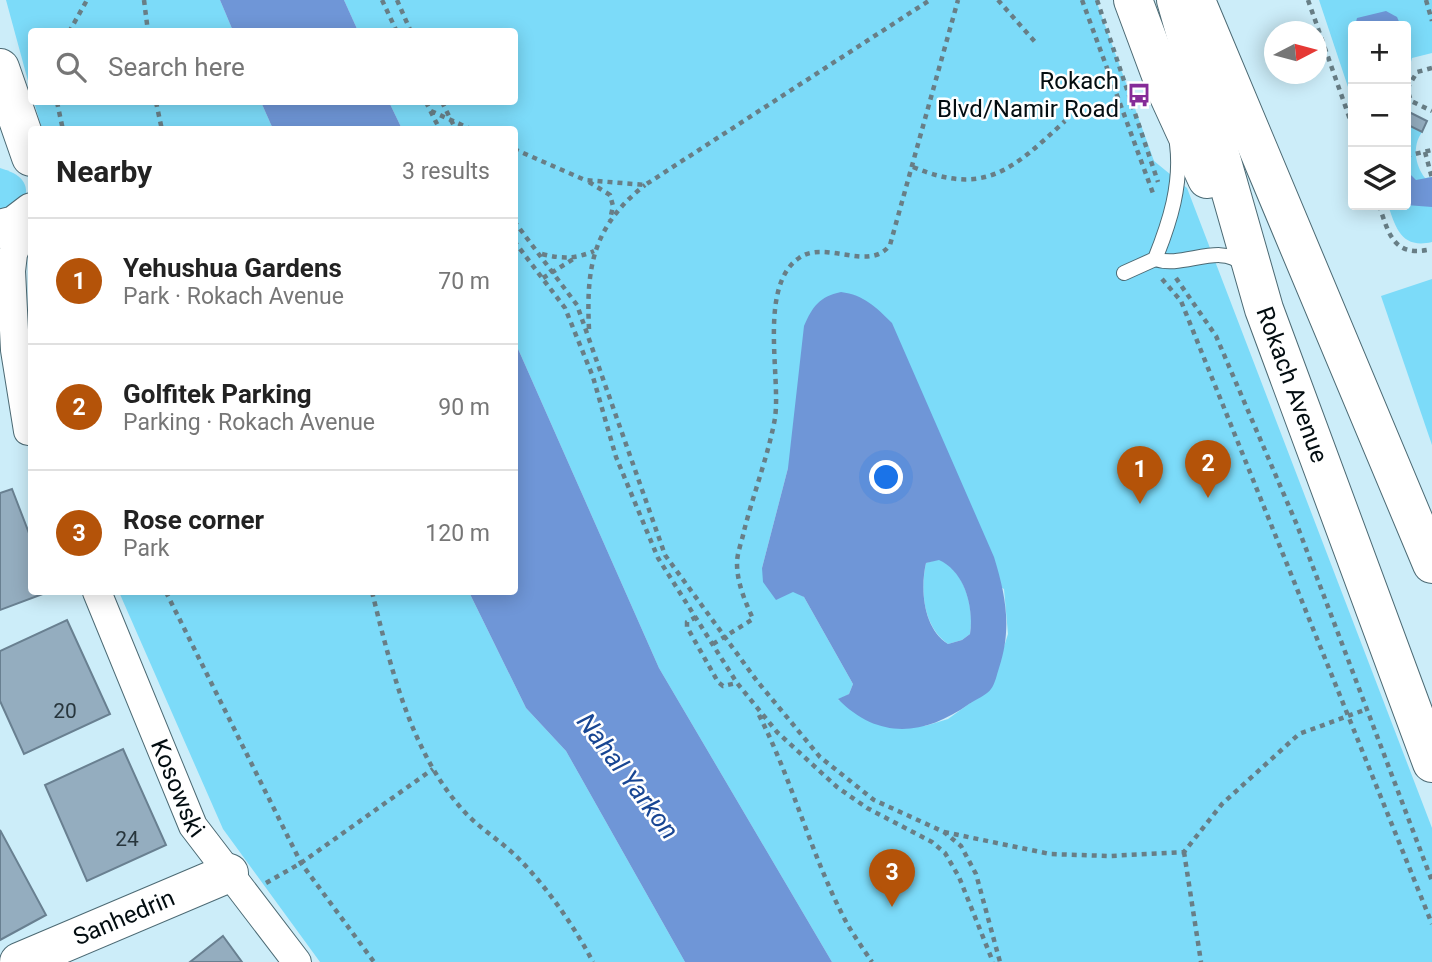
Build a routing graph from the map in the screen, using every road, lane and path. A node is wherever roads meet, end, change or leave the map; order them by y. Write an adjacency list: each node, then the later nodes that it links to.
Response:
1 (87, 0): 17 (path)
2 (144, 0): 18 (path)
3 (382, 0): 19 (path)
4 (397, 0): 20 (path)
5 (930, 0): 49 (path)
6 (958, 0): 46 (path)
7 (998, 0): 21 (path)
8 (1082, 0): 51 (path)
9 (1097, 0): 50 (path)
10 (1133, 0): 24 (main road)
11 (1176, 0): 66 (main road, Rokach Avenue)
12 (1196, 0): 71 (main road)
13 (1217, 0): 71 (main road)
14 (1308, 0): 31 (path)
15 (1426, 0): 16 (path)
16 (1432, 21)
17 (71, 28)
18 (148, 28)
19 (395, 28)
20 (409, 28)
21 (1036, 43)
22 (0, 68): 39 (main road)
23 (1432, 68): 30 (path)
24 (1168, 94): 61 (lane); 62 (main road)
25 (58, 105): 34 (path)
26 (157, 105): 35 (path)
27 (428, 105): 29 (path)
28 (444, 105): 32 (path)
29 (431, 111): 32 (path); 36 (path)
30 (1432, 111)
31 (1348, 114)
32 (450, 118): 37 (path); 38 (path)
33 (1065, 121): 46 (path)
34 (62, 126)
35 (161, 126)
36 (438, 126)
37 (454, 126)
38 (465, 126)
39 (28, 148)
40 (0, 149): 45 (main road)
41 (1432, 150): 43 (path)
42 (518, 151): 48 (path)
43 (1425, 152): 44 (path); 47 (path)
44 (1411, 155)
45 (28, 156)
46 (913, 167): 76 (path)
47 (1431, 176)
48 (585, 180): 49 (path); 54 (path)
49 (645, 185): 54 (path)
50 (1159, 200)
51 (1155, 206)
52 (1381, 210): 57 (path)
53 (20, 219): 69 (street)
54 (610, 220): 58 (path)
55 (518, 226): 59 (path)
56 (518, 246): 65 (path)
57 (1432, 249)
58 (595, 250): 60 (path); 67 (path)
59 (540, 254): 60 (path); 63 (path)
60 (576, 257): 63 (path)
61 (1154, 259): 62 (lane); 64 (lane); 80 (path); 81 (path)
62 (1247, 268): 66 (main road)
63 (554, 271): 65 (path); 67 (path)
64 (1124, 273)
65 (543, 278): 75 (path)
66 (1264, 309): 82 (main road, Rokach Avenue)
67 (589, 333): 76 (path)
68 (0, 382): 70 (street)
69 (28, 424)
70 (28, 431)
71 (1429, 556)
72 (98, 595): 88 (street, Kosowski)
73 (168, 595): 86 (path)
74 (373, 595): 83 (path)
75 (696, 617): 77 (path); 78 (path)
76 (725, 635): 77 (path); 84 (path)
77 (713, 644): 78 (path)
78 (737, 683): 79 (path)
79 (755, 708): 94 (path); 95 (path)
80 (1367, 709): 81 (path); 87 (path)
81 (1350, 715): 85 (path); 89 (path)
82 (1432, 763)
83 (433, 769): 86 (path); 93 (path)
84 (944, 832): 85 (path); 96 (path)
85 (1184, 852): 97 (path)
86 (302, 863): 88 (path); 92 (path)
87 (1432, 881)
88 (238, 883): 90 (main road, Sanhedrin); 91 (street, Kosowski)
89 (1432, 924)
90 (19, 962)
91 (297, 962)
92 (374, 962)
93 (593, 962)
94 (872, 962)
95 (992, 962)
96 (1000, 962)
97 (1201, 962)

